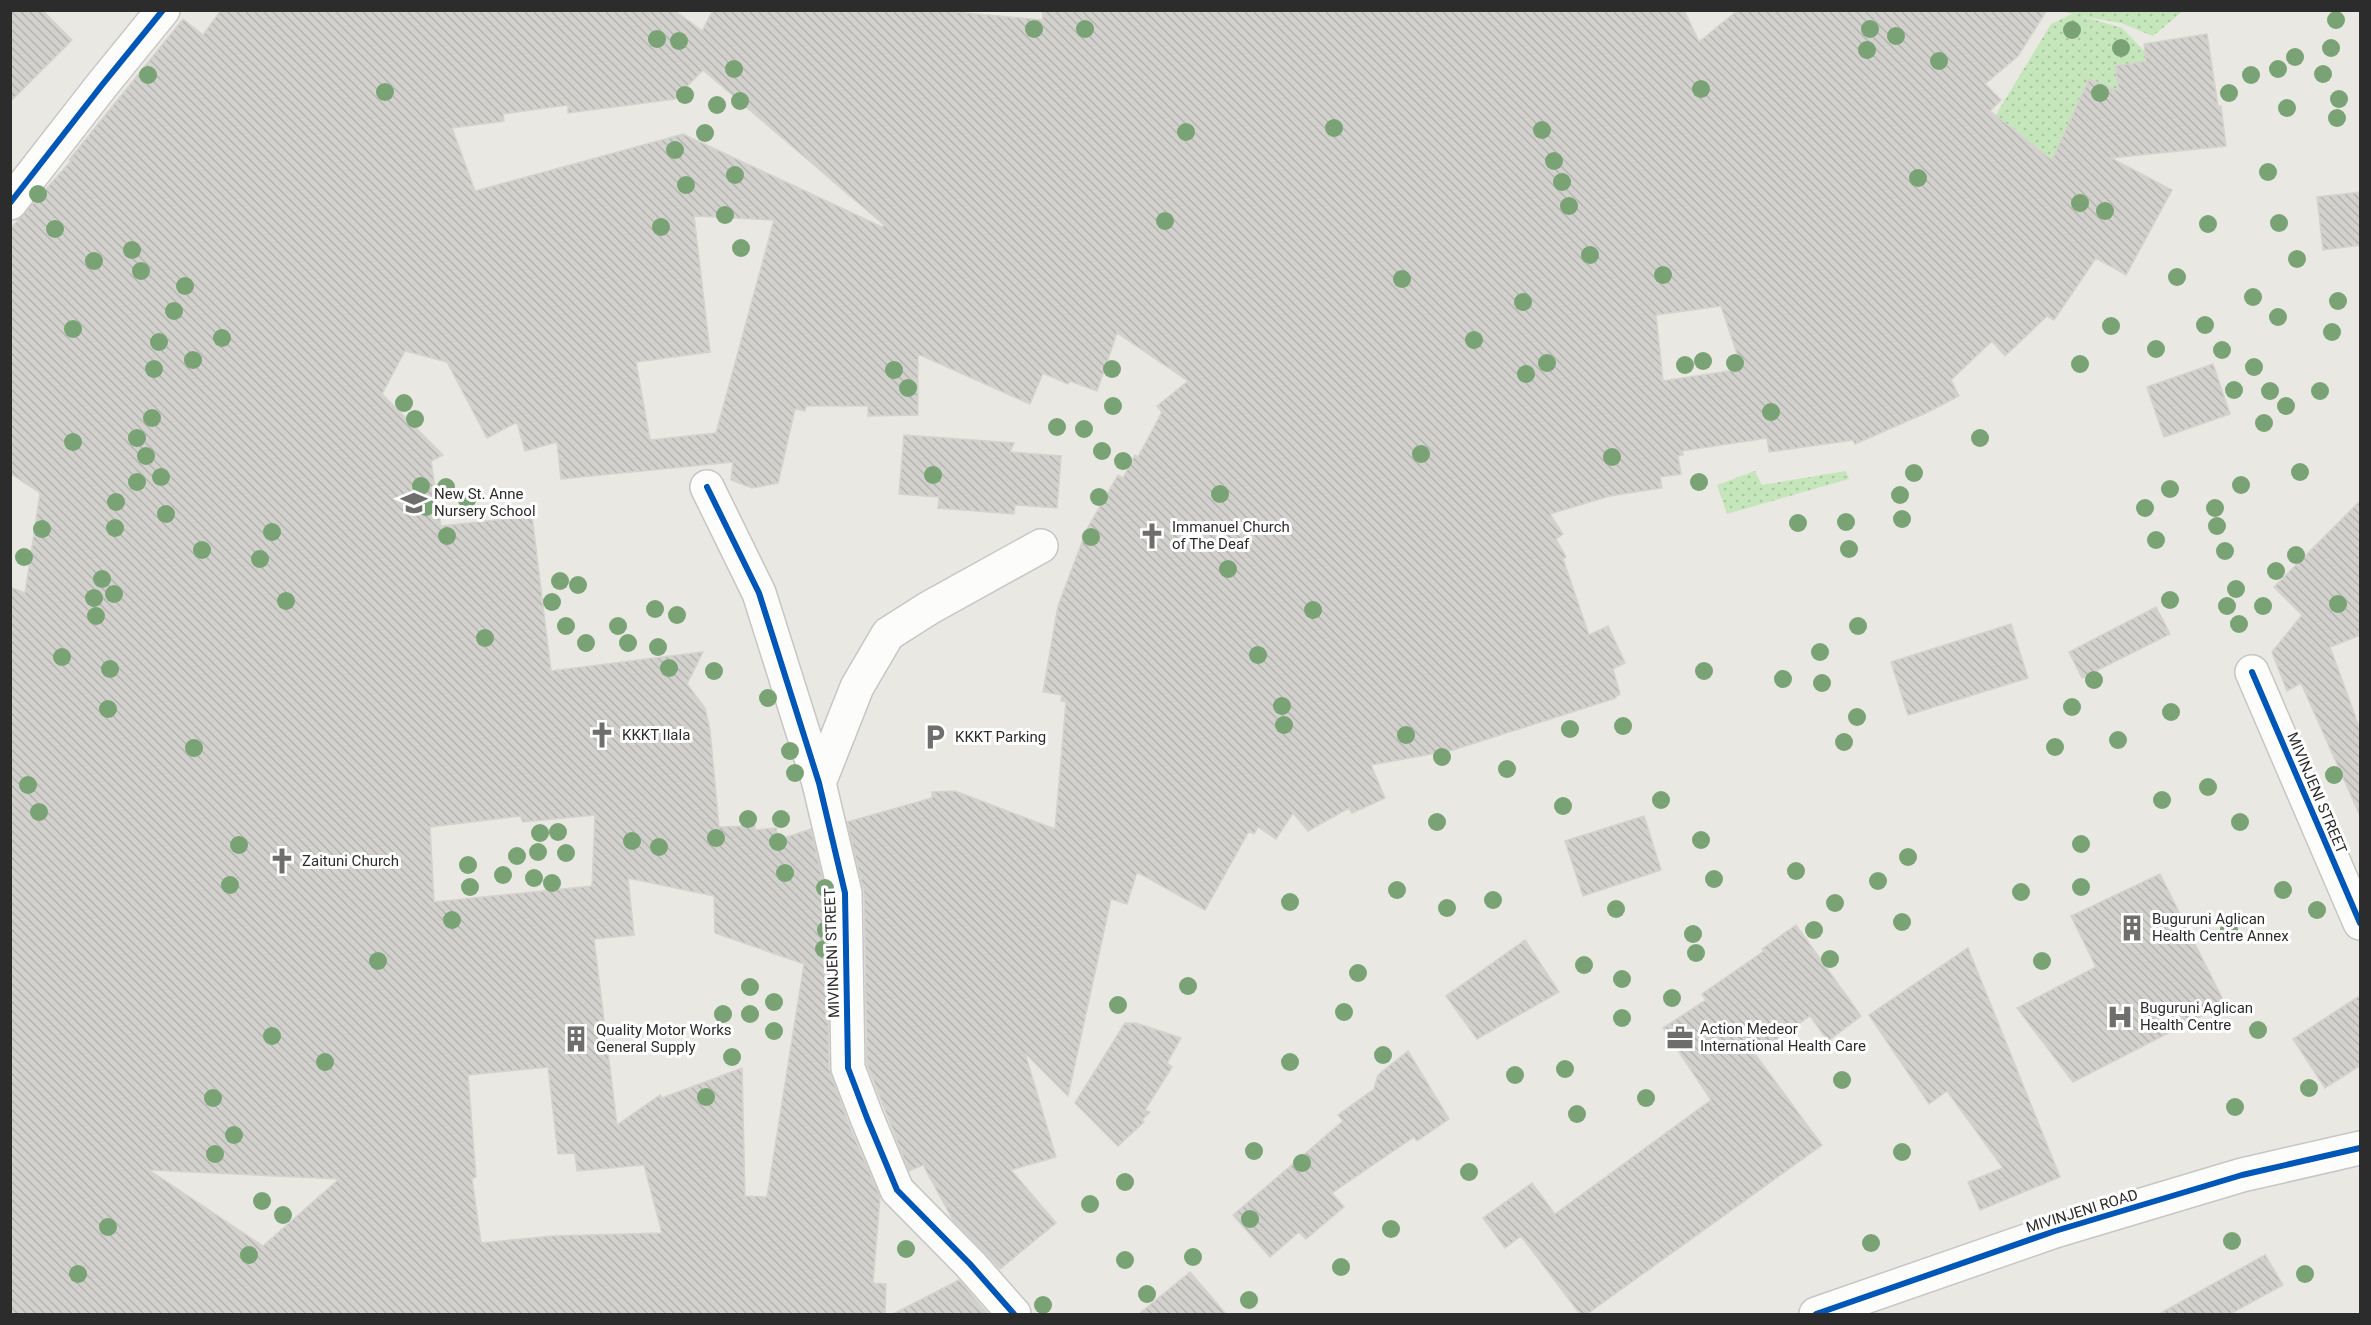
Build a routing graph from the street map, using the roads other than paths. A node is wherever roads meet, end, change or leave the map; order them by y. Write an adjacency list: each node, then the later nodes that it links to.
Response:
1 (163, 10): 2 (street)
2 (10, 203)
3 (707, 487): 6 (street, MIVINJENI STREET)
4 (1041, 546): 6 (street)
5 (2252, 672): 7 (street, MIVINJENI STREET)
6 (819, 783): 9 (street, MIVINJENI STREET)
7 (2361, 923)
8 (2361, 1148): 10 (street, MIVINJENI ROAD)
9 (1014, 1314)
10 (1816, 1314)

